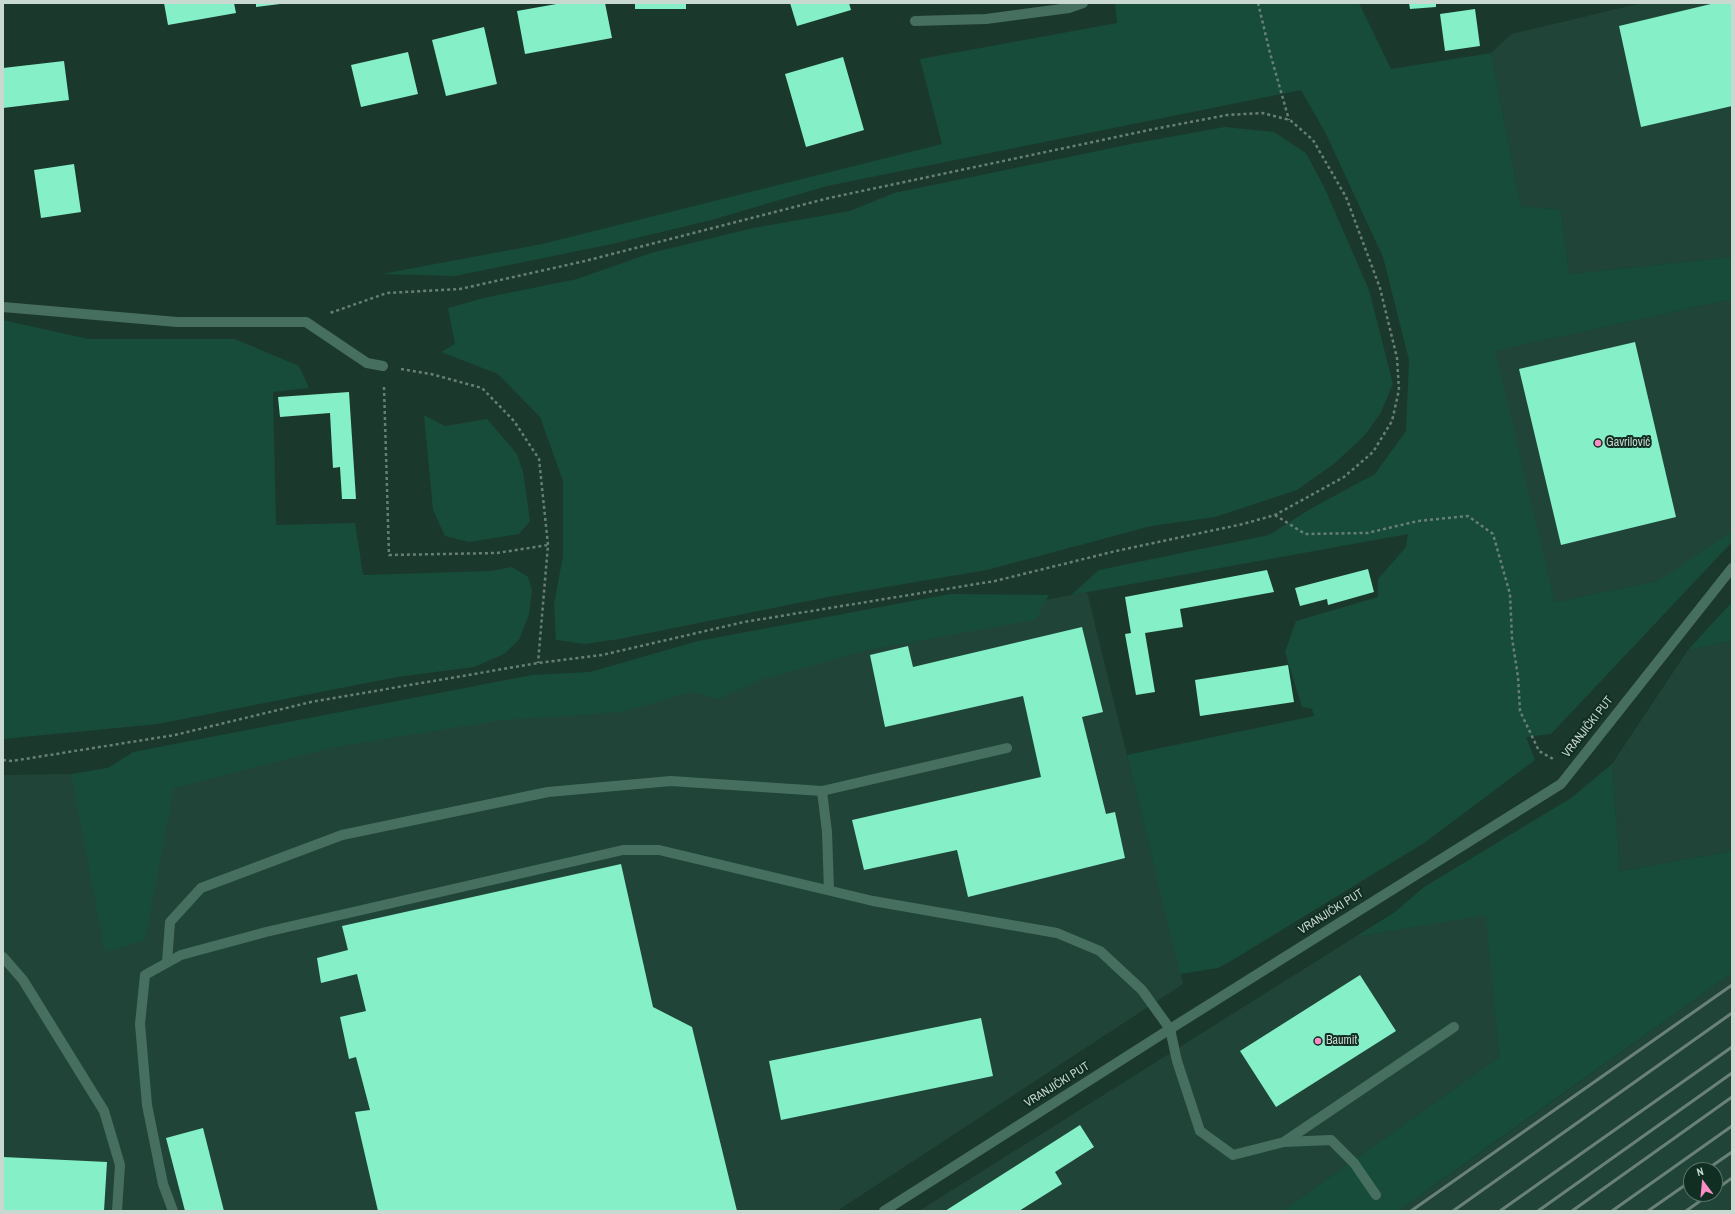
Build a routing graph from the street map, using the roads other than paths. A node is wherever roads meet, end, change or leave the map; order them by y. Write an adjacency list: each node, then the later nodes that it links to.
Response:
1 (1083, 3): 2 (street)
2 (915, 21)
3 (3, 307): 4 (street)
4 (384, 366)
5 (1732, 568): 12 (street, VRANJIČKI PUT)
6 (1007, 748): 7 (street)
7 (822, 791): 8 (street); 10 (street)
8 (829, 890): 10 (street); 12 (street)
9 (3, 957): 15 (street)
10 (167, 962): 16 (street)
11 (1454, 1027): 13 (street)
12 (1170, 1029): 13 (street); 17 (street, VRANJIČKI PUT)
13 (1284, 1142): 14 (street)
14 (1376, 1195)
15 (117, 1211)
16 (173, 1211)
17 (884, 1211)

